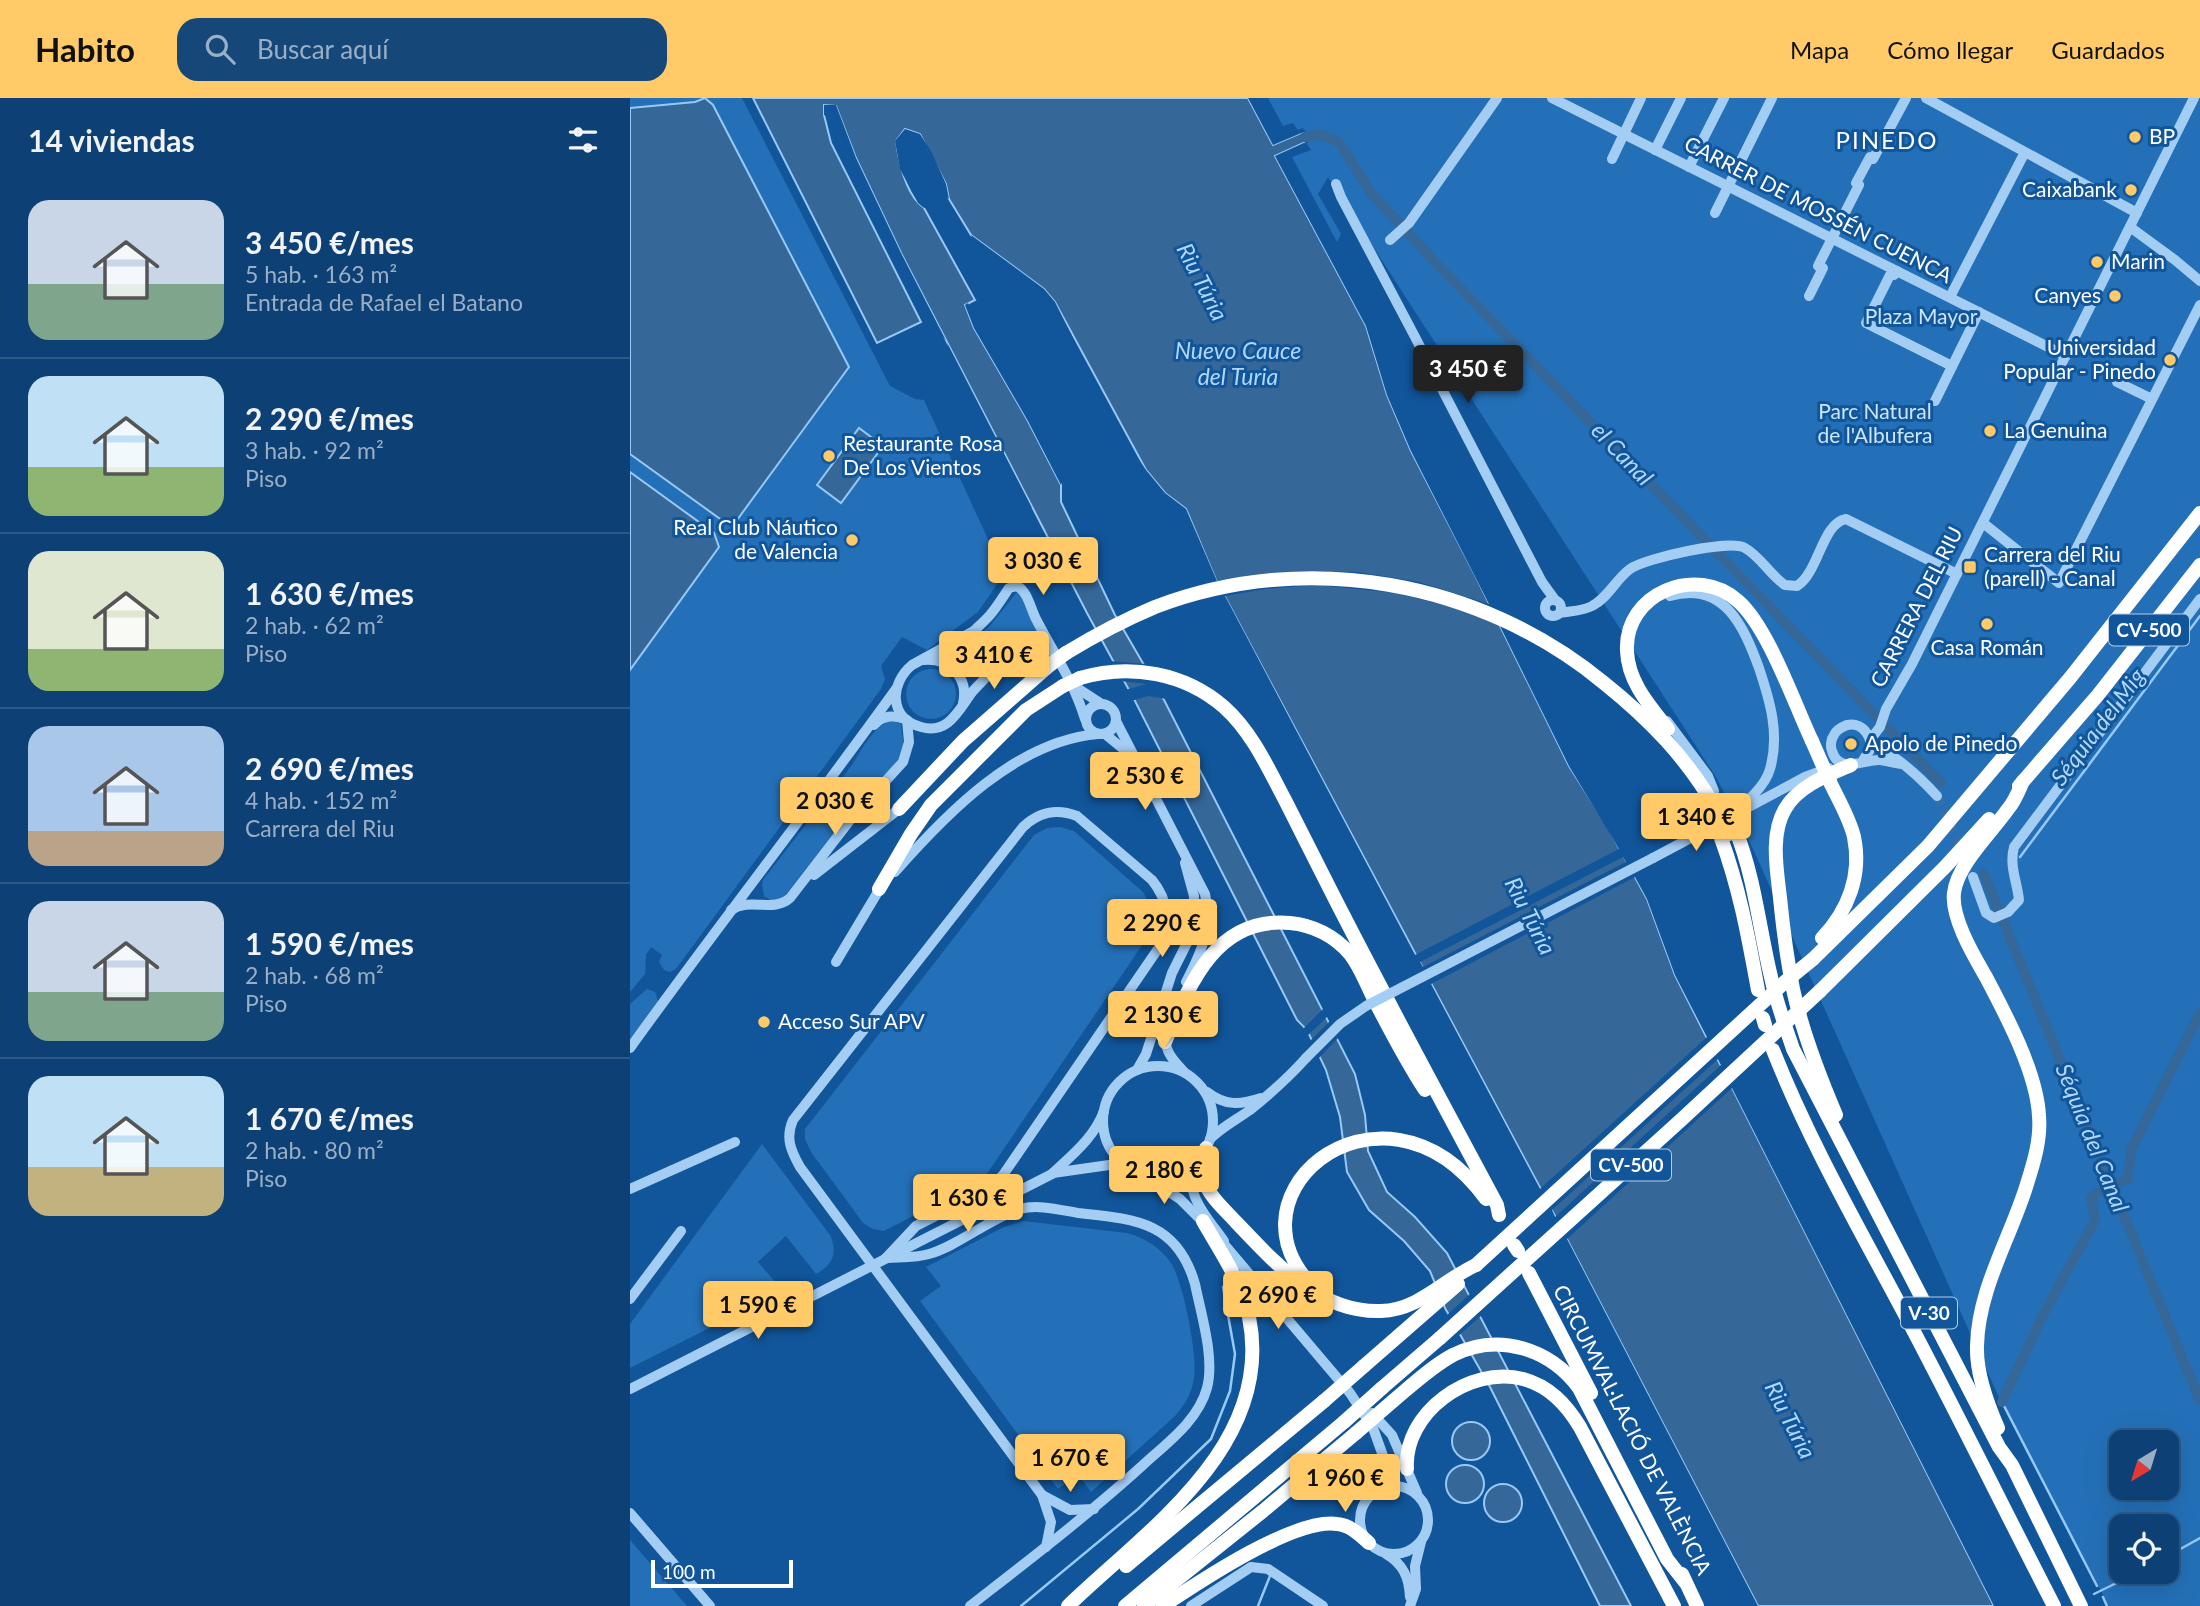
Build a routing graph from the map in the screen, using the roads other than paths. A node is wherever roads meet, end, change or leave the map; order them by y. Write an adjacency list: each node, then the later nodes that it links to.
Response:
1 (1497, 98): 20 (street)
2 (1552, 98): 10 (street, CARRER DE MOSSÉN CUENCA)
3 (1641, 98): 10 (street)
4 (1681, 98): 11 (street)
5 (1724, 98): 14 (street)
6 (1772, 98): 16 (street)
7 (1906, 98): 21 (street)
8 (1926, 98): 12 (street)
9 (2194, 98): 18 (street, CARRERA DEL RIU)
10 (1623, 134): 11 (street, CARRER DE MOSSÉN CUENCA); 13 (street)
11 (1655, 150): 14 (street, CARRER DE MOSSÉN CUENCA)
12 (2024, 154): 18 (street); 25 (street)
13 (1612, 159)
14 (1689, 167): 16 (street, CARRER DE MOSSÉN CUENCA)
15 (1336, 184): 36 (street)
16 (1728, 186): 17 (street); 21 (street, CARRER DE MOSSÉN CUENCA)
17 (1715, 213)
18 (2137, 214): 19 (street, CARRERA DEL RIU)
19 (2130, 227): 23 (street); 28 (street, CARRERA DEL RIU)
20 (1393, 238)
21 (1831, 238): 22 (street, CARRER DE MOSSÉN CUENCA); 24 (street)
22 (1897, 271): 25 (street, CARRER DE MOSSÉN CUENCA); 29 (street)
23 (2200, 281)
24 (1809, 296)
25 (1950, 298): 27 (street, CARRER DE MOSSÉN CUENCA)
26 (2200, 305): 31 (street)
27 (1979, 312): 28 (street, CARRER DE MOSSÉN CUENCA); 29 (street)
28 (2066, 356): 34 (street, CARRERA DEL RIU)
29 (1952, 366): 32 (street)
30 (2117, 382): 31 (street)
31 (2152, 399): 34 (street, CARRERA DEL RIU)
32 (1935, 401)
33 (2200, 513): 73 (highway, CV-500)
34 (1983, 523): 36 (street, CARRERA DEL RIU)
35 (2200, 565): 60 (highway, CV-500)
36 (1957, 574): 50 (street, CARRERA DEL RIU)
37 (2200, 599): 68 (street)
38 (972, 632): 39 (street); 41 (street); 42 (street)
39 (1057, 657): 40 (street); 43 (street); 63 (highway); 64 (highway)
40 (1000, 659): 42 (street); 46 (street)
41 (921, 660): 42 (street); 44 (street)
42 (954, 669): 46 (street)
43 (1072, 683): 45 (street); 47 (street); 69 (highway); 87 (highway)
44 (896, 689): 48 (street); 55 (street)
45 (1100, 703): 47 (street); 49 (street)
46 (962, 706): 48 (street)
47 (1085, 719): 52 (street)
48 (906, 720): 55 (street); 70 (street)
49 (1116, 721): 52 (street); 56 (street)
50 (1877, 724): 51 (street); 53 (street, CARRERA DEL RIU)
51 (1860, 727): 53 (street); 54 (street)
52 (1102, 734): 56 (street); 69 (street)
53 (1871, 741): 57 (street); 58 (street)
54 (1831, 748): 57 (street); 59 (street)
55 (851, 753): 67 (street)
56 (1136, 761): 66 (street)
57 (1852, 763): 58 (street); 59 (street); 86 (highway)
58 (1902, 764): 62 (street)
59 (1805, 777): 65 (street)
60 (2023, 781): 102 (highway); 119 (highway, CV-500, bridge)
61 (1714, 791): 64 (highway); 65 (street); 73 (highway, bridge)
62 (1937, 796)
63 (899, 809): 70 (street)
64 (1716, 809): 65 (highway)
65 (1727, 831): 75 (highway); 82 (street, bridge); 86 (highway, V-30)
66 (1181, 849): 76 (street); 79 (street)
67 (757, 874): 71 (street); 72 (street)
68 (1973, 877)
69 (879, 889): 74 (street)
70 (796, 891): 71 (street)
71 (767, 904): 72 (street)
72 (729, 911): 77 (street)
73 (1812, 954): 99 (highway, CV-500, bridge)
74 (836, 962)
75 (1758, 990)
76 (1165, 1042): 80 (street); 87 (highway)
77 (630, 1048)
78 (1773, 1050): 126 (highway, V-30)
79 (1138, 1070): 80 (street); 83 (street)
80 (1185, 1073): 81 (street)
81 (1202, 1088): 82 (street); 85 (street)
82 (1265, 1097): 85 (street)
83 (1104, 1111): 88 (street); 89 (street)
84 (735, 1142): 90 (street)
85 (1205, 1148): 88 (street); 93 (street); 98 (highway)
86 (1850, 1160): 102 (highway, V-30)
87 (1475, 1163): 98 (highway)
88 (1135, 1171): 89 (street); 91 (street)
89 (1052, 1174): 94 (street)
90 (630, 1189)
91 (1203, 1221): 93 (street); 117 (highway)
92 (681, 1231): 97 (street)
93 (1230, 1250): 101 (street)
94 (886, 1258): 95 (street); 95 (street); 107 (street)
95 (872, 1265): 100 (street); 105 (street)
96 (1529, 1273): 113 (highway, CIRCUMVAL·LACIÓ DE VALÈNCIA)
97 (630, 1299)
98 (1329, 1300): 99 (highway)
99 (1423, 1306): 118 (highway, bridge)
100 (630, 1389)
101 (1350, 1393): 103 (street); 104 (street)
102 (2012, 1465): 127 (highway, V-30)
103 (1407, 1469): 106 (street); 124 (highway, CIRCUMVAL·LACIÓ DE VALÈNCIA)
104 (1374, 1492): 106 (street); 110 (street)
105 (1042, 1495): 107 (street); 111 (street)
106 (1419, 1497): 109 (street)
107 (1095, 1509): 111 (street)
108 (630, 1513): 115 (street)
109 (1423, 1538): 112 (street); 114 (street)
110 (1368, 1543): 112 (street); 121 (highway)
111 (1046, 1547): 116 (street)
112 (1383, 1552): 114 (street)
113 (1685, 1582): 120 (highway, bridge); 125 (highway, CIRCUMVAL·LACIÓ DE VALÈNCIA)
114 (1410, 1605)
115 (710, 1606)
116 (970, 1606)
117 (1068, 1606)
118 (1077, 1606)
119 (1125, 1606)
120 (1144, 1606)
121 (1163, 1606)
122 (1191, 1606): 123 (street)
123 (1323, 1606)
124 (1674, 1606)
125 (1697, 1606)
126 (2054, 1606)
127 (2081, 1606)

